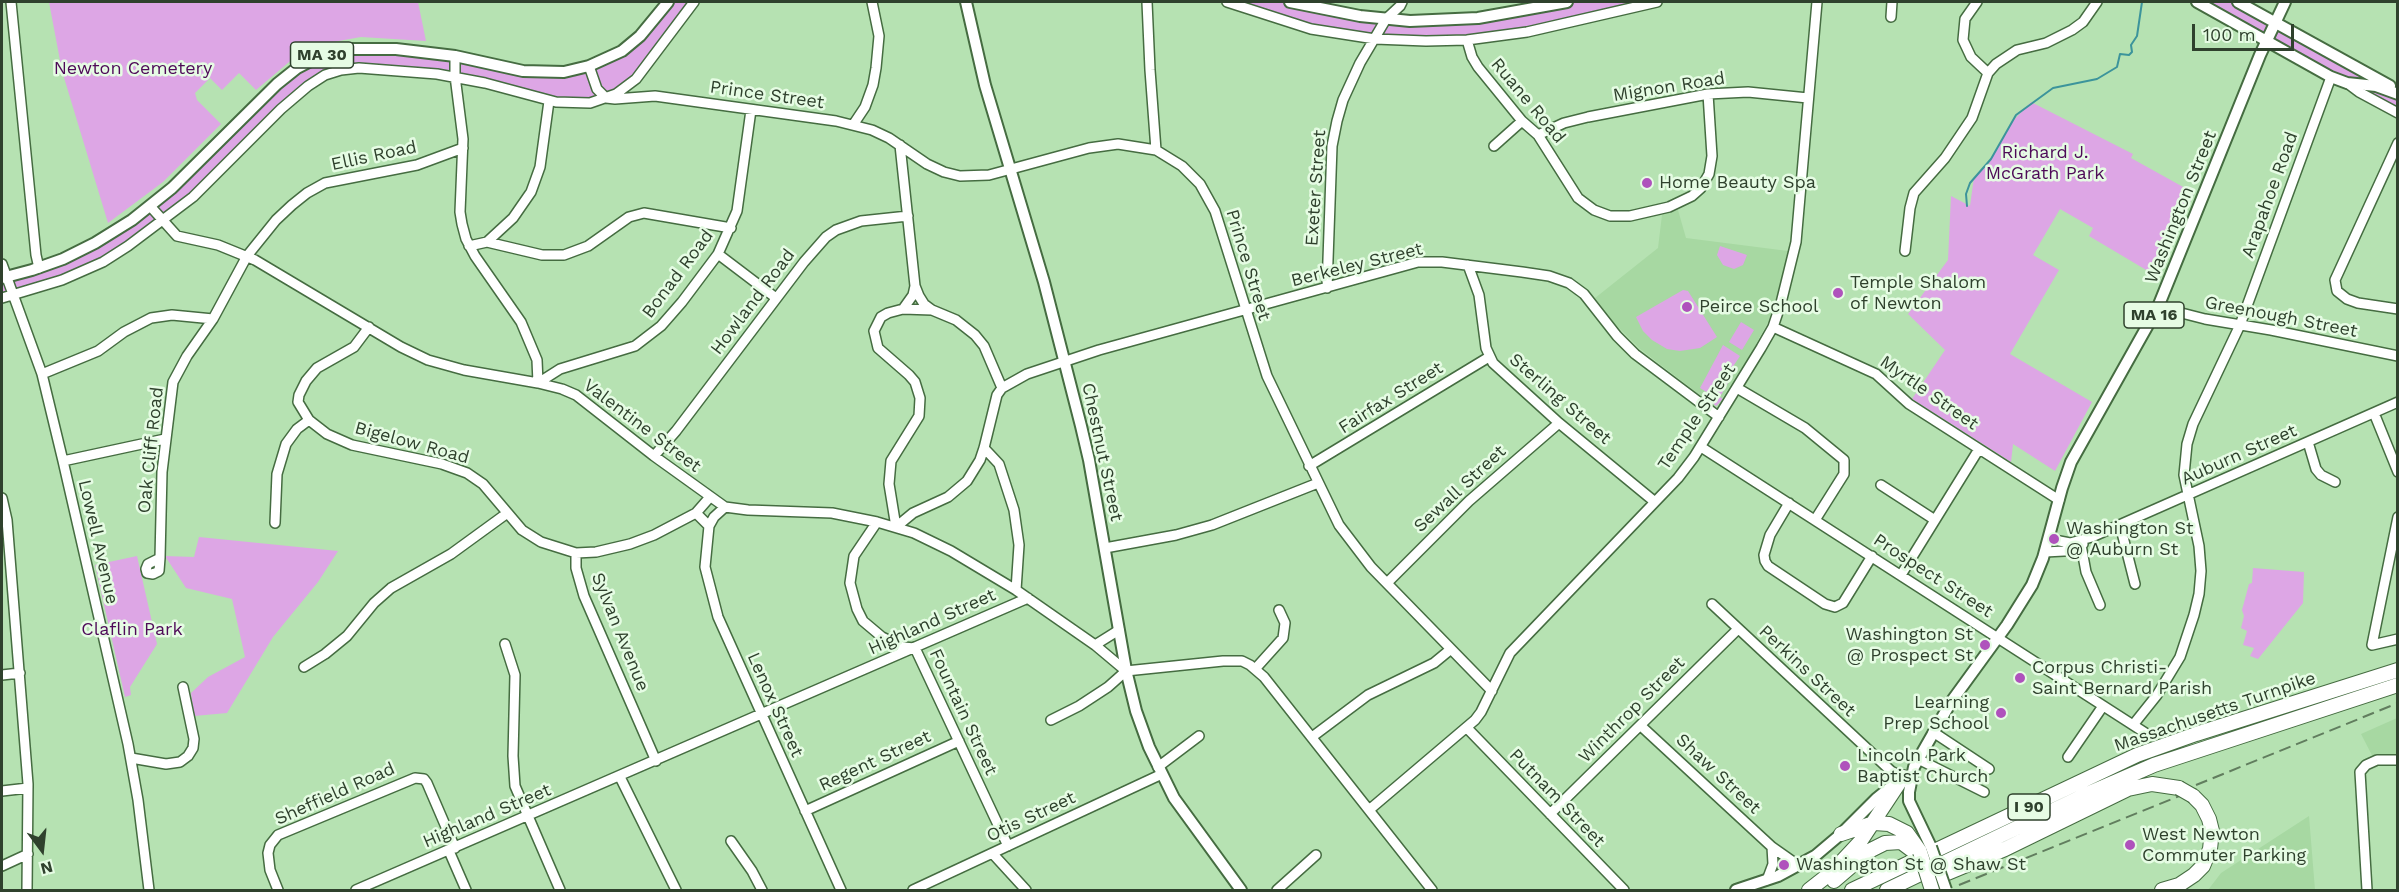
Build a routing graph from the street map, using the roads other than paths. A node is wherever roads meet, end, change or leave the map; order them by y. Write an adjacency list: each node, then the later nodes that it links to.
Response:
1 (11, 2): 58 (street)
2 (668, 2): 26 (main road, MA 30)
3 (694, 2): 33 (street)
4 (872, 2): 39 (street)
5 (966, 2): 46 (main road, Chestnut Street)
6 (1148, 2): 45 (street)
7 (1227, 2): 22 (street)
8 (1290, 2): 20 (main road)
9 (1402, 2): 20 (street, Exeter Street)
10 (1567, 2): 20 (main road)
11 (1657, 2): 23 (street)
12 (1817, 2): 34 (street, Temple Street)
13 (1892, 2): 19 (street)
14 (1977, 2): 27 (street)
15 (2097, 2): 27 (street)
16 (2197, 2): 24 (main road)
17 (2238, 2): 21 (main road)
18 (2285, 2): 21 (main road, Washington Street / MA 16)
19 (1891, 17)
20 (1386, 19): 22 (street, Exeter Street)
21 (2276, 22): 24 (main road, Washington Street / MA 16); 31 (main road)
22 (1375, 39): 23 (street); 61 (street, Exeter Street)
23 (1467, 40): 38 (street, Ruane Road)
24 (2268, 41): 29 (main road); 65 (main road, Washington Street / MA 16)
25 (454, 56): 26 (main road, MA 30); 28 (street); 47 (main road, MA 30)
26 (589, 66): 33 (street)
27 (1988, 73): 53 (street)
28 (454, 76): 35 (street); 44 (street); 49 (street)
29 (2331, 77): 30 (main road); 71 (street, Arapahoe Road)
30 (2347, 83): 31 (main road); 37 (street)
31 (2397, 92)
32 (1708, 94): 34 (street, Mignon Road); 40 (street, Mignon Road); 40 (street, Ruane Road)
33 (606, 98): 35 (street); 36 (street, Prince Street)
34 (1808, 98): 73 (street, Temple Street)
35 (549, 101): 51 (street)
36 (751, 110): 39 (street, Prince Street); 50 (street, Bonad Road)
37 (2397, 113)
38 (1522, 121): 40 (street, Ruane Road); 43 (street)
39 (853, 125): 42 (street, Prince Street)
40 (1538, 135)
41 (2397, 143): 67 (street)
42 (900, 145): 46 (street, Prince Street); 48 (street)
43 (1494, 146)
44 (463, 148): 52 (street); 55 (street, Ellis Road)
45 (1156, 150): 46 (street, Prince Street); 69 (street, Prince Street)
46 (1010, 170): 76 (main road, Chestnut Street)
47 (150, 206): 49 (street, Valentine Street); 58 (main road, MA 30)
48 (908, 216): 60 (street); 64 (street, Howland Road)
49 (162, 221): 55 (street, Valentine Street); 62 (street)
50 (731, 228): 51 (street); 54 (street, Bonad Road)
51 (487, 242): 52 (street)
52 (470, 246): 78 (street)
53 (1905, 251)
54 (718, 254): 64 (street); 78 (street, Bonad Road)
55 (247, 256): 70 (street, Oak Cliff Road); 72 (street, Valentine Street)
56 (2, 264): 59 (street, Lowell Avenue)
57 (1468, 265): 61 (street, Berkeley Street); 75 (street, Sterling Street); 83 (street, Berkeley Street)
58 (39, 268): 59 (main road, MA 30)
59 (3, 276): 62 (street, Lowell Avenue)
60 (915, 286): 66 (street); 68 (street)
61 (1327, 288): 69 (street, Berkeley Street)
62 (13, 296): 63 (street); 77 (street, Lowell Avenue)
63 (2, 298)
64 (776, 298): 91 (street, Howland Road)
65 (2158, 307): 71 (street, Greenough Street); 101 (main road, Washington Street / MA 16)
66 (903, 309): 68 (street); 114 (street)
67 (2397, 309)
68 (932, 310): 79 (street)
69 (1245, 311): 76 (street, Berkeley Street); 93 (street, Prince Street)
70 (213, 319): 77 (street); 86 (street, Oak Cliff Road)
71 (2240, 325): 74 (street, Greenough Street); 98 (street, Arapahoe Road)
72 (369, 327): 78 (street, Valentine Street); 84 (street)
73 (1773, 327): 80 (street, Temple Street); 90 (street, Myrtle Street)
74 (2397, 356)
75 (1489, 357): 85 (street, Sterling Street); 93 (street, Fairfax Street)
76 (1065, 360): 79 (street, Berkeley Street); 118 (main road, Chestnut Street)
77 (42, 374): 92 (street, Lowell Avenue)
78 (538, 383): 91 (street, Valentine Street)
79 (1002, 388): 89 (street)
80 (1737, 388): 83 (street, Temple Street); 108 (street)
81 (2397, 402): 82 (street, Auburn Street)
82 (2374, 413): 87 (street, Auburn Street); 94 (street)
83 (1719, 417): 88 (street, Temple Street)
84 (309, 420): 106 (street, Bigelow Road); 111 (street)
85 (1559, 423): 102 (street, Sterling Street); 124 (street, Sewall Street)
86 (165, 439): 92 (street); 122 (street, Oak Cliff Road)
87 (2308, 442): 95 (street); 98 (street, Auburn Street)
88 (1701, 447): 102 (street, Temple Street); 103 (street, Prospect Street)
89 (984, 448): 114 (street); 126 (street)
90 (1979, 449): 101 (street, Myrtle Street); 109 (street)
91 (654, 456): 99 (street, Valentine Street)
92 (63, 461): 160 (street, Lowell Avenue)
93 (1309, 466): 96 (street, Prince Street)
94 (2397, 472)
95 (2335, 482)
96 (1318, 483): 118 (street); 124 (street, Prince Street)
97 (1881, 485): 109 (street)
98 (2188, 496): 112 (street, Auburn Street); 151 (street, Arapahoe Road)
99 (710, 497): 104 (street, Valentine Street); 105 (street, Sylvan Avenue)
100 (2, 498): 143 (street)
101 (2059, 500): 116 (main road, Washington Street / MA 16)
102 (1655, 502): 147 (street, Temple Street)
103 (1790, 503): 108 (street, Prospect Street); 121 (street)
104 (725, 507): 110 (street, Valentine Street); 113 (street)
105 (696, 513): 113 (street); 120 (street, Sylvan Avenue)
106 (506, 514): 120 (street, Bigelow Road); 139 (street)
107 (2397, 517): 134 (street)
108 (1815, 520): 121 (street, Prospect Street)
109 (1935, 520): 123 (street)
110 (877, 522): 114 (street, Valentine Street); 137 (street, Fountain Street)
111 (275, 523)
112 (2120, 525): 115 (street, Auburn Street); 125 (street)
113 (709, 526): 149 (street, Lenox Street)
114 (896, 527): 126 (street, Valentine Street)
115 (2092, 537): 116 (street, Auburn Street); 117 (street, Auburn Street)
116 (2049, 539): 119 (main road, Washington Street / MA 16)
117 (2081, 545): 119 (street, Auburn Street); 129 (street)
118 (1105, 548): 132 (main road, Chestnut Street)
119 (2045, 552): 133 (main road, Washington Street / MA 16)
120 (576, 553): 162 (street, Sylvan Avenue)
121 (1872, 556): 123 (street, Prospect Street)
122 (160, 558)
123 (1901, 575): 133 (street, Prospect Street)
124 (1387, 583): 138 (street, Prince Street)
125 (2135, 584)
126 (1016, 590): 127 (street, Valentine Street)
127 (1028, 598): 136 (street); 137 (street, Highland Street)
128 (1712, 604): 131 (street, Perkins Street)
129 (2100, 605)
130 (1279, 610): 140 (street)
131 (1738, 629): 152 (street, Winthrop Street); 167 (street, Perkins Street)
132 (1119, 630): 136 (street); 142 (main road, Chestnut Street)
133 (1998, 638): 148 (street, Prospect Street); 154 (main road, Washington Street / MA 16)
134 (2397, 639)
135 (505, 644): 174 (street)
136 (1095, 645): 142 (street)
137 (915, 648): 149 (street, Highland Street); 158 (street, Fountain Street)
138 (1451, 649): 147 (street, Prince Street); 157 (street)
139 (304, 667)
140 (1256, 668): 142 (street); 157 (street)
141 (2397, 670): 207 (highway, Massachusetts Turnpike / I 90)
142 (1126, 671): 150 (street); 165 (main road, Chestnut Street)
143 (20, 673): 144 (street); 168 (street)
144 (2, 675)
145 (2397, 686): 208 (highway, Massachusetts Turnpike / I 90)
146 (183, 687): 160 (street)
147 (1492, 691): 153 (street, Temple Street)
148 (2103, 706): 151 (street, Prospect Street); 159 (street)
149 (760, 715): 162 (street, Highland Street); 172 (street, Lenox Street)
150 (1051, 720)
151 (2133, 725): 155 (street, Prospect Street)
152 (1641, 726): 173 (street, Winthrop Street); 179 (street, Shaw Street)
153 (1467, 728): 171 (street, Temple Street); 173 (street, Putnam Street)
154 (1934, 732): 163 (main road, Washington Street / MA 16); 164 (street)
155 (2147, 734)
156 (1200, 736): 165 (street, Otis Street)
157 (1312, 737): 171 (street)
158 (958, 741): 172 (street, Regent Street); 178 (street, Fountain Street)
159 (2068, 757)
160 (130, 758): 190 (street, Lowell Avenue)
161 (2397, 760): 213 (street)
162 (656, 761): 166 (street, Highland Street)
163 (1916, 763): 167 (main road, Washington Street / MA 16); 170 (street)
164 (1989, 769)
165 (1160, 770): 178 (street, Otis Street); 200 (main road, Chestnut Street)
166 (620, 777): 174 (street, Highland Street); 195 (street)
167 (1906, 779): 175 (highway); 176 (main road, Washington Street / MA 16); 181 (main road)
168 (28, 788): 169 (street); 182 (street)
169 (2, 791)
170 (1984, 792)
171 (1369, 810): 202 (street)
172 (805, 811): 197 (street, Lenox Street)
173 (1550, 814): 203 (street, Putnam Street)
174 (527, 817): 180 (street, Highland Street); 194 (street)
175 (1874, 823): 176 (highway); 181 (highway); 205 (highway)
176 (1841, 834): 186 (main road, Washington Street / MA 16)
177 (731, 841): 196 (street)
178 (1008, 846): 183 (street, Otis Street)
179 (1772, 847): 186 (street, Shaw Street); 187 (street)
180 (452, 849): 188 (street, Highland Street); 191 (street, Sheffield Road); 193 (street, Sheffield Road)
181 (1922, 853): 206 (highway); 210 (highway, bridge); 211 (main road, bridge)
182 (28, 854): 185 (street); 189 (street)
183 (993, 854): 198 (street, Otis Street); 199 (street)
184 (1316, 855): 201 (street)
185 (2, 866)
186 (1799, 866): 187 (main road, Washington Street / MA 16)
187 (1767, 880): 204 (main road, Washington Street / MA 16)
188 (378, 886): 192 (street, Highland Street)
189 (27, 891)
190 (149, 891)
191 (278, 891)
192 (356, 891)
193 (466, 891)
194 (560, 891)
195 (675, 891)
196 (762, 891)
197 (841, 891)
198 (913, 891)
199 (1026, 891)
200 (1241, 891)
201 (1277, 891)
202 (1432, 891)
203 (1624, 891)
204 (1736, 891)
205 (1809, 891)
206 (1818, 891)
207 (1852, 891)
208 (1887, 891)
209 (1892, 891): 212 (highway, bridge)
210 (1932, 891)
211 (1946, 891)
212 (2162, 891)
213 (2367, 891)

